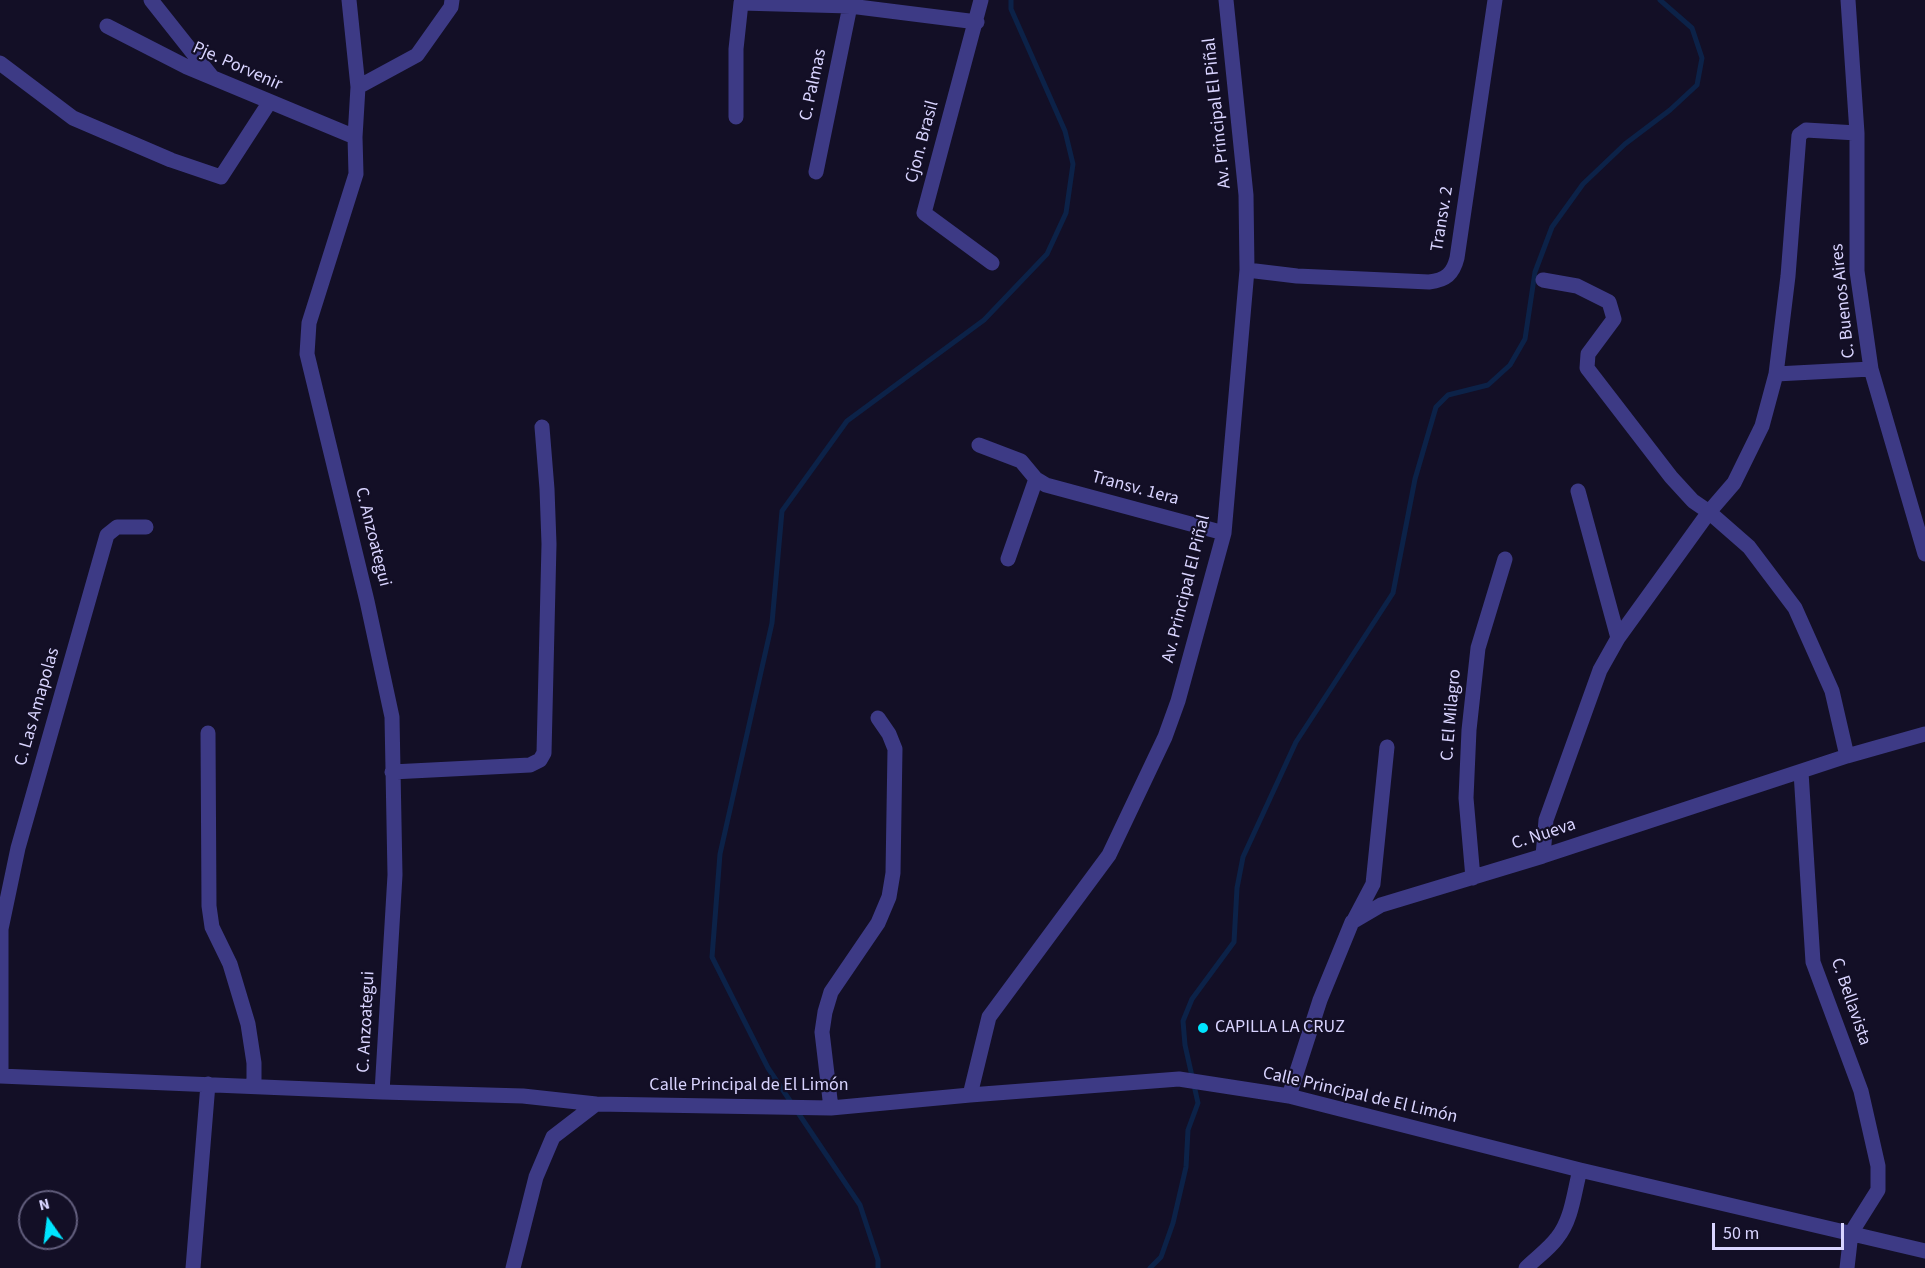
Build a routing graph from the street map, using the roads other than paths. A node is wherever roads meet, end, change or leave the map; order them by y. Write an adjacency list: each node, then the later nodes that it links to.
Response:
1 (151, 0): 12 (street)
2 (349, 0): 13 (street, C. Anzoategui)
3 (452, 0): 13 (street)
4 (981, 0): 9 (street, Cjon. Brasil)
5 (1226, 0): 20 (street, Av. Principal El Piñal)
6 (1495, 0): 20 (street, Transv. 2)
7 (1848, 0): 16 (street, C. Buenos Aires)
8 (850, 6): 9 (street); 15 (street); 18 (street, C. Palmas)
9 (976, 22): 19 (street, Cjon. Brasil)
10 (107, 26): 12 (street, Pje. Porvenir)
11 (0, 63): 14 (street)
12 (212, 77): 14 (street, Pje. Porvenir)
13 (358, 87): 17 (street, C. Anzoategui)
14 (270, 103): 17 (street, Pje. Porvenir)
15 (736, 117)
16 (1857, 133): 22 (street, C. Buenos Aires); 23 (street)
17 (354, 137): 40 (street, C. Anzoategui)
18 (816, 172)
19 (992, 264)
20 (1247, 270): 30 (street, Av. Principal El Piñal)
21 (1543, 280): 28 (street)
22 (1871, 369): 23 (street); 31 (street, C. Buenos Aires)
23 (1776, 374): 28 (street)
24 (542, 427): 40 (street)
25 (979, 445): 26 (street)
26 (1036, 479): 30 (street, Transv. 1era); 32 (street)
27 (1578, 491): 34 (street)
28 (1710, 512): 34 (street); 39 (street)
29 (146, 527): 45 (street, C. Las Amapolas)
30 (1224, 533): 49 (street, Av. Principal El Piñal)
31 (1925, 554)
32 (1008, 559)
33 (1505, 559): 43 (street, C. El Milagro)
34 (1618, 638): 42 (street)
35 (878, 718): 52 (street)
36 (208, 733): 47 (street)
37 (1925, 734): 39 (street, C. Nueva)
38 (1388, 747): 44 (street)
39 (1847, 756): 41 (street, C. Nueva)
40 (392, 771): 48 (street, C. Anzoategui)
41 (1801, 772): 42 (street, C. Nueva); 54 (street, C. Bellavista)
42 (1543, 856): 43 (street, C. Nueva)
43 (1473, 878): 44 (street, C. Nueva)
44 (1352, 922): 50 (street)
45 (0, 1076): 46 (street, Calle Principal de El Limón)
46 (208, 1084): 47 (street, Calle Principal de El Limón); 56 (street)
47 (254, 1085): 48 (street, Calle Principal de El Limón)
48 (382, 1092): 51 (street, Calle Principal de El Limón)
49 (970, 1095): 50 (street, Calle Principal de El Limón); 52 (street, Calle Principal de El Limón)
50 (1289, 1096): 53 (street, Calle Principal de El Limón)
51 (596, 1104): 52 (street, Calle Principal de El Limón); 57 (street)
52 (831, 1108)
53 (1580, 1170): 54 (street, Calle Principal de El Limón); 58 (street)
54 (1851, 1233): 55 (street, Calle Principal de El Limón); 59 (street)
55 (1925, 1251)
56 (193, 1268)
57 (513, 1268)
58 (1526, 1268)
59 (1847, 1268)

